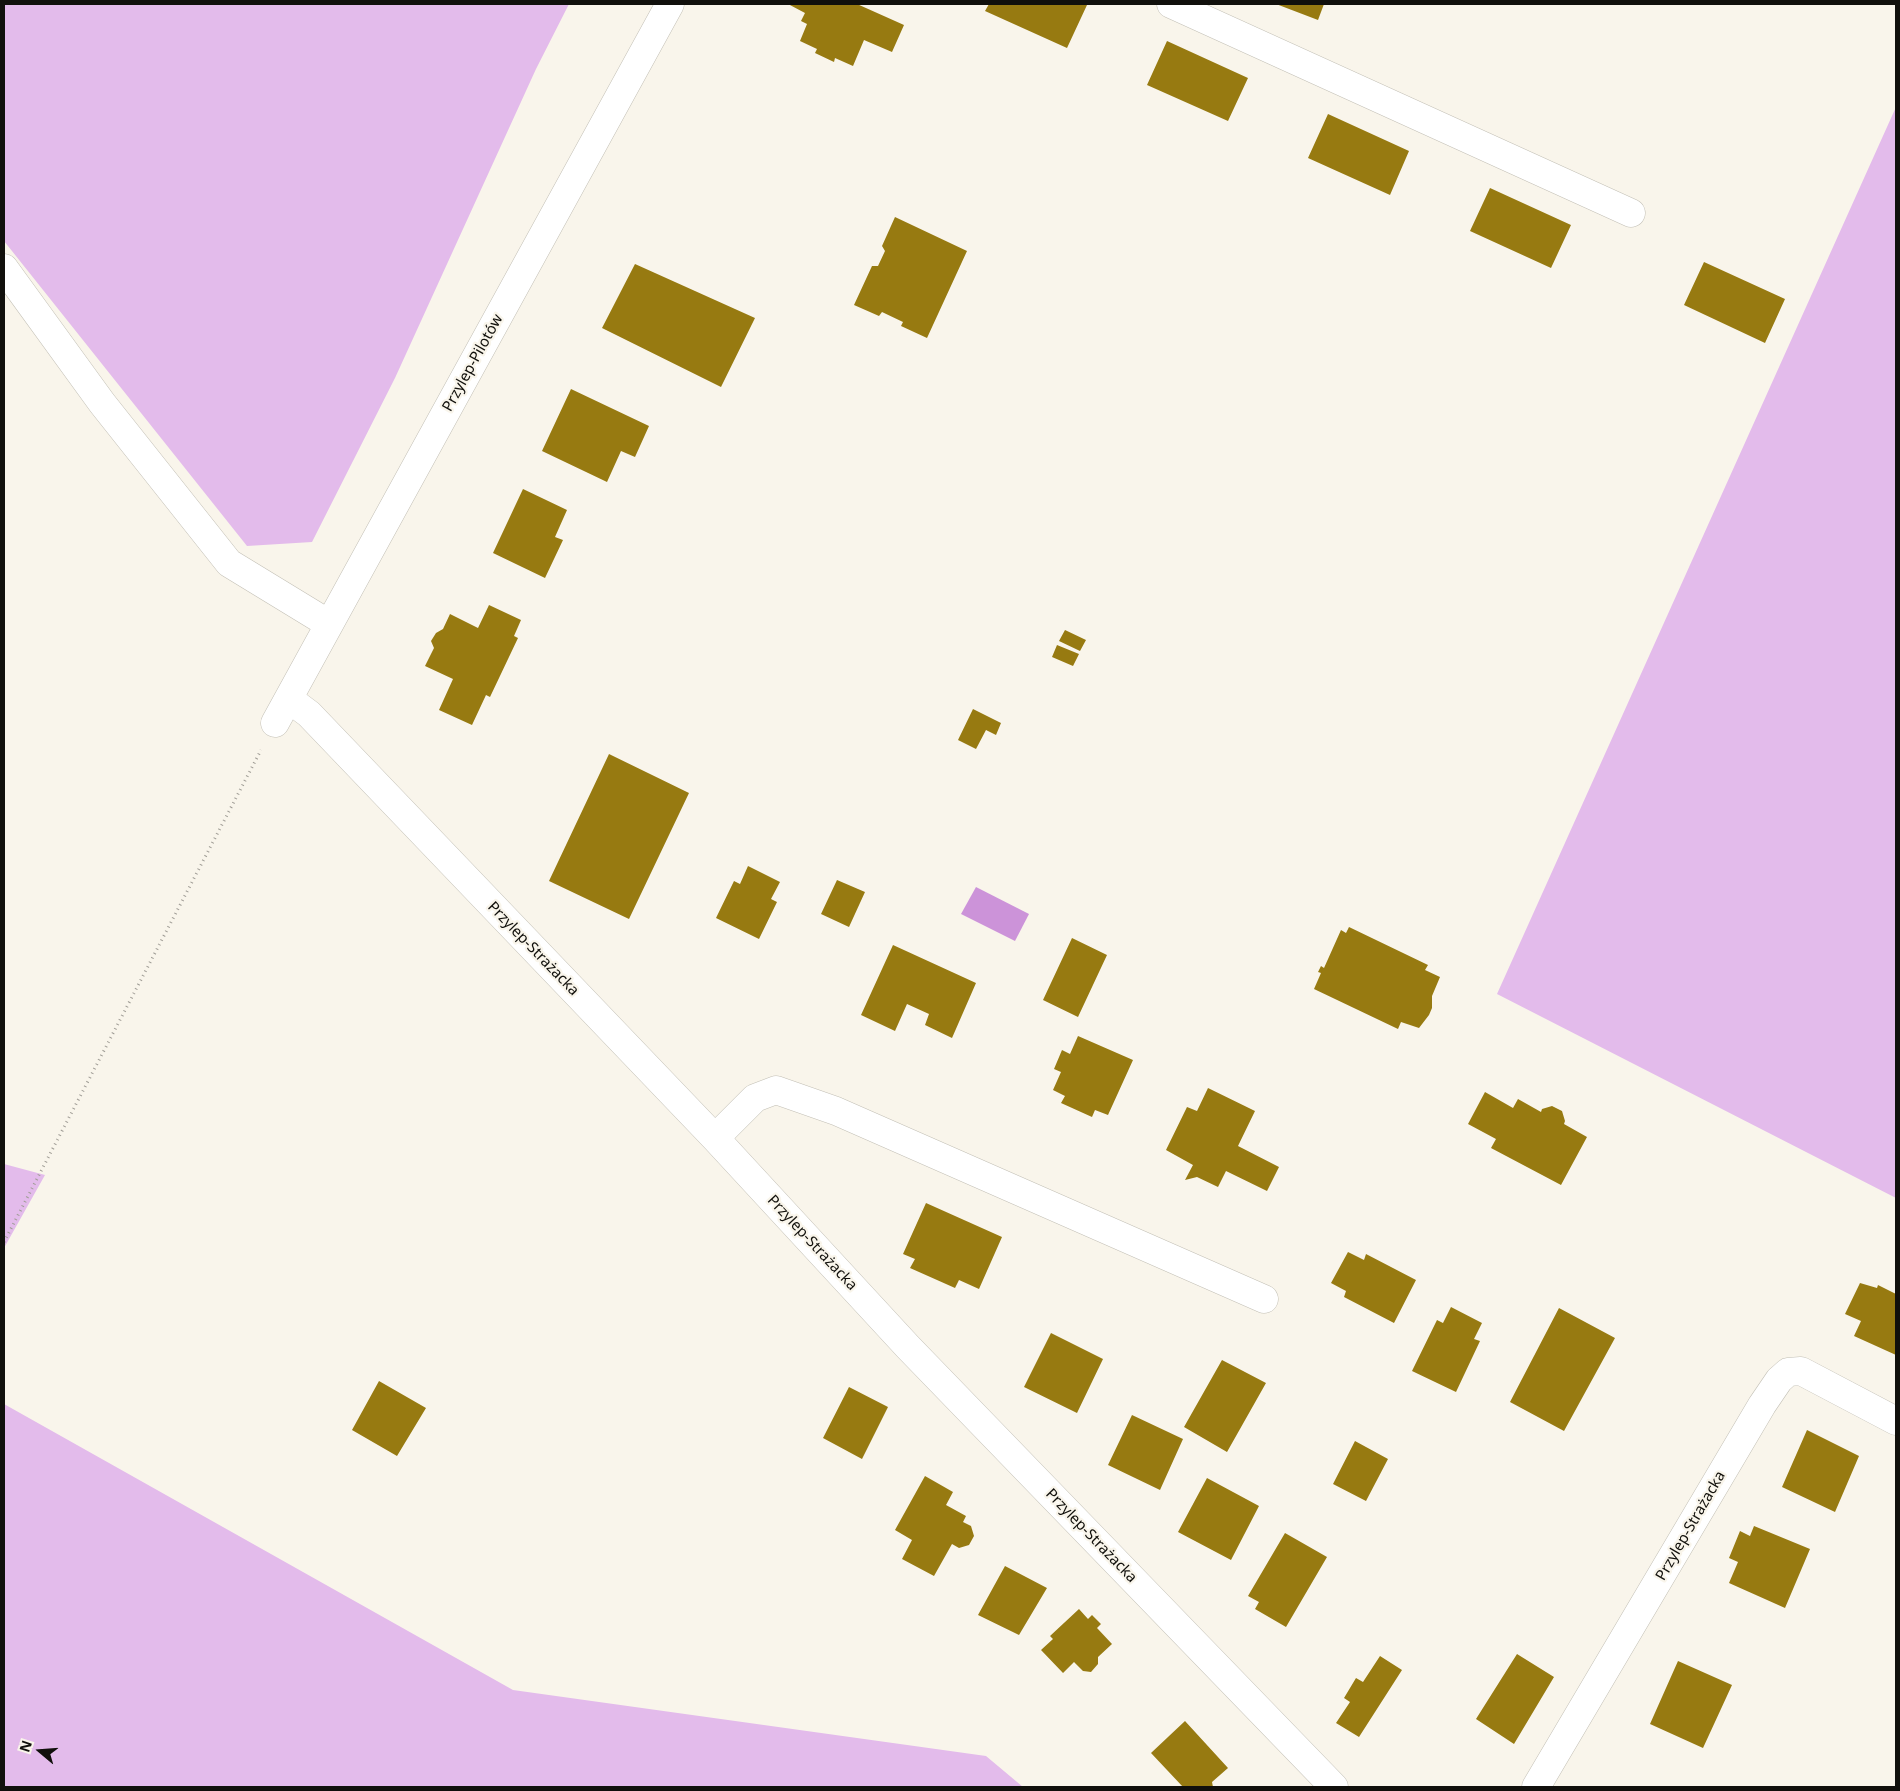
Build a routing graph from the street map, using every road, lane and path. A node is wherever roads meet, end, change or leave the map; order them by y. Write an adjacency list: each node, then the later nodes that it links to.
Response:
1 (670, 4): 5 (street, Przylep-Pilotów)
2 (1171, 4): 3 (street)
3 (1631, 213)
4 (4, 268): 5 (street)
5 (329, 624): 6 (street, Przylep-Pilotów)
6 (289, 699): 7 (street, Przylep-Pilotów); 8 (street, Przylep-Strażacka)
7 (275, 723): 9 (path)
8 (715, 1138): 10 (street); 12 (street, Przylep-Strażacka)
9 (4, 1242)
10 (1264, 1299)
11 (1896, 1421): 13 (street, Przylep-Strażacka)
12 (1334, 1787)
13 (1536, 1787)

